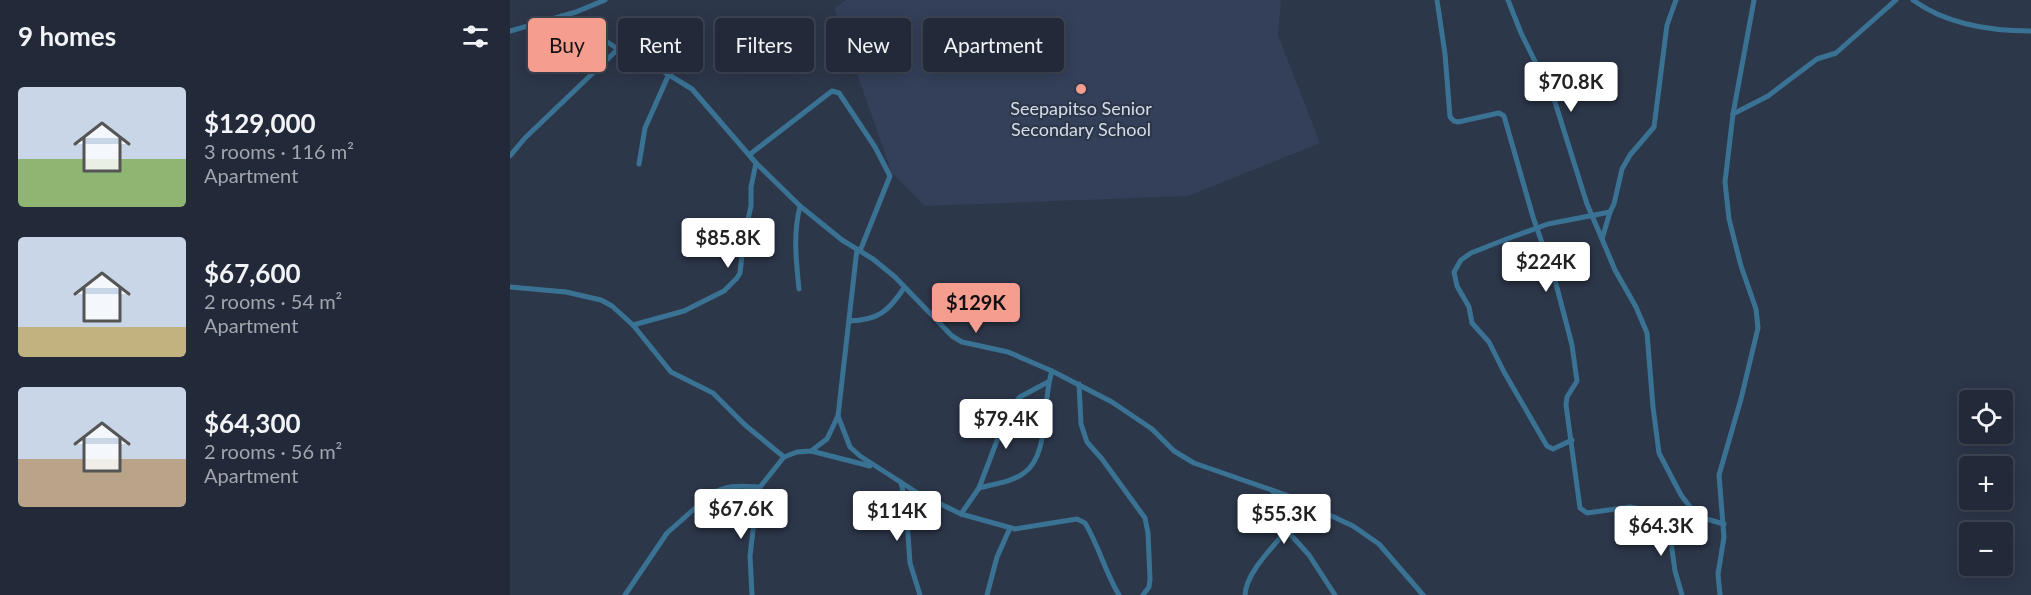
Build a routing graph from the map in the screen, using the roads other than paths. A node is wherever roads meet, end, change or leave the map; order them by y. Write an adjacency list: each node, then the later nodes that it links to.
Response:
1 (587, 0): 9 (street)
2 (605, 0): 9 (street)
3 (1437, 0): 24 (street)
4 (1508, 0): 23 (street)
5 (1676, 0): 22 (street)
6 (1754, 0): 16 (street)
7 (1896, 0): 16 (street)
8 (1913, 0): 12 (street)
9 (584, 9): 10 (street)
10 (561, 16): 11 (street); 13 (street)
11 (510, 31)
12 (2031, 31)
13 (618, 49): 18 (street)
14 (665, 72): 15 (street)
15 (669, 74): 17 (street); 20 (street)
16 (1733, 114): 47 (street)
17 (749, 155): 19 (street); 26 (street)
18 (510, 156)
19 (756, 163): 21 (street); 31 (street)
20 (639, 164)
21 (800, 206): 26 (street); 29 (street)
22 (1610, 212): 23 (street); 25 (street)
23 (1593, 216): 24 (street); 25 (street)
24 (1538, 228): 36 (street); 36 (street)
25 (1602, 239): 46 (street)
26 (858, 250): 28 (street); 30 (street)
27 (510, 288): 31 (street)
28 (904, 288): 30 (street); 32 (street)
29 (799, 289)
30 (849, 321): 35 (street)
31 (633, 325): 38 (street)
32 (1052, 371): 33 (street); 34 (street)
33 (1048, 382): 42 (street); 42 (street)
34 (1079, 384): 43 (street); 55 (street)
35 (838, 416): 37 (street); 39 (street)
36 (1572, 440): 44 (street)
37 (811, 451): 38 (street); 39 (street)
38 (784, 457): 41 (street)
39 (877, 467): 40 (street)
40 (901, 482): 45 (street); 52 (street)
41 (760, 487): 50 (street); 51 (street)
42 (979, 488): 45 (street)
43 (1274, 491): 49 (street); 58 (street)
44 (1666, 513): 46 (street); 59 (street)
45 (960, 514): 48 (street)
46 (1697, 516): 47 (street)
47 (1724, 524): 60 (street)
48 (1010, 528): 53 (street); 54 (street)
49 (1286, 531): 56 (street); 57 (street)
50 (625, 595)
51 (752, 595)
52 (920, 595)
53 (987, 595)
54 (1119, 595)
55 (1143, 595)
56 (1245, 595)
57 (1335, 595)
58 (1423, 595)
59 (1682, 595)
60 (1720, 595)

